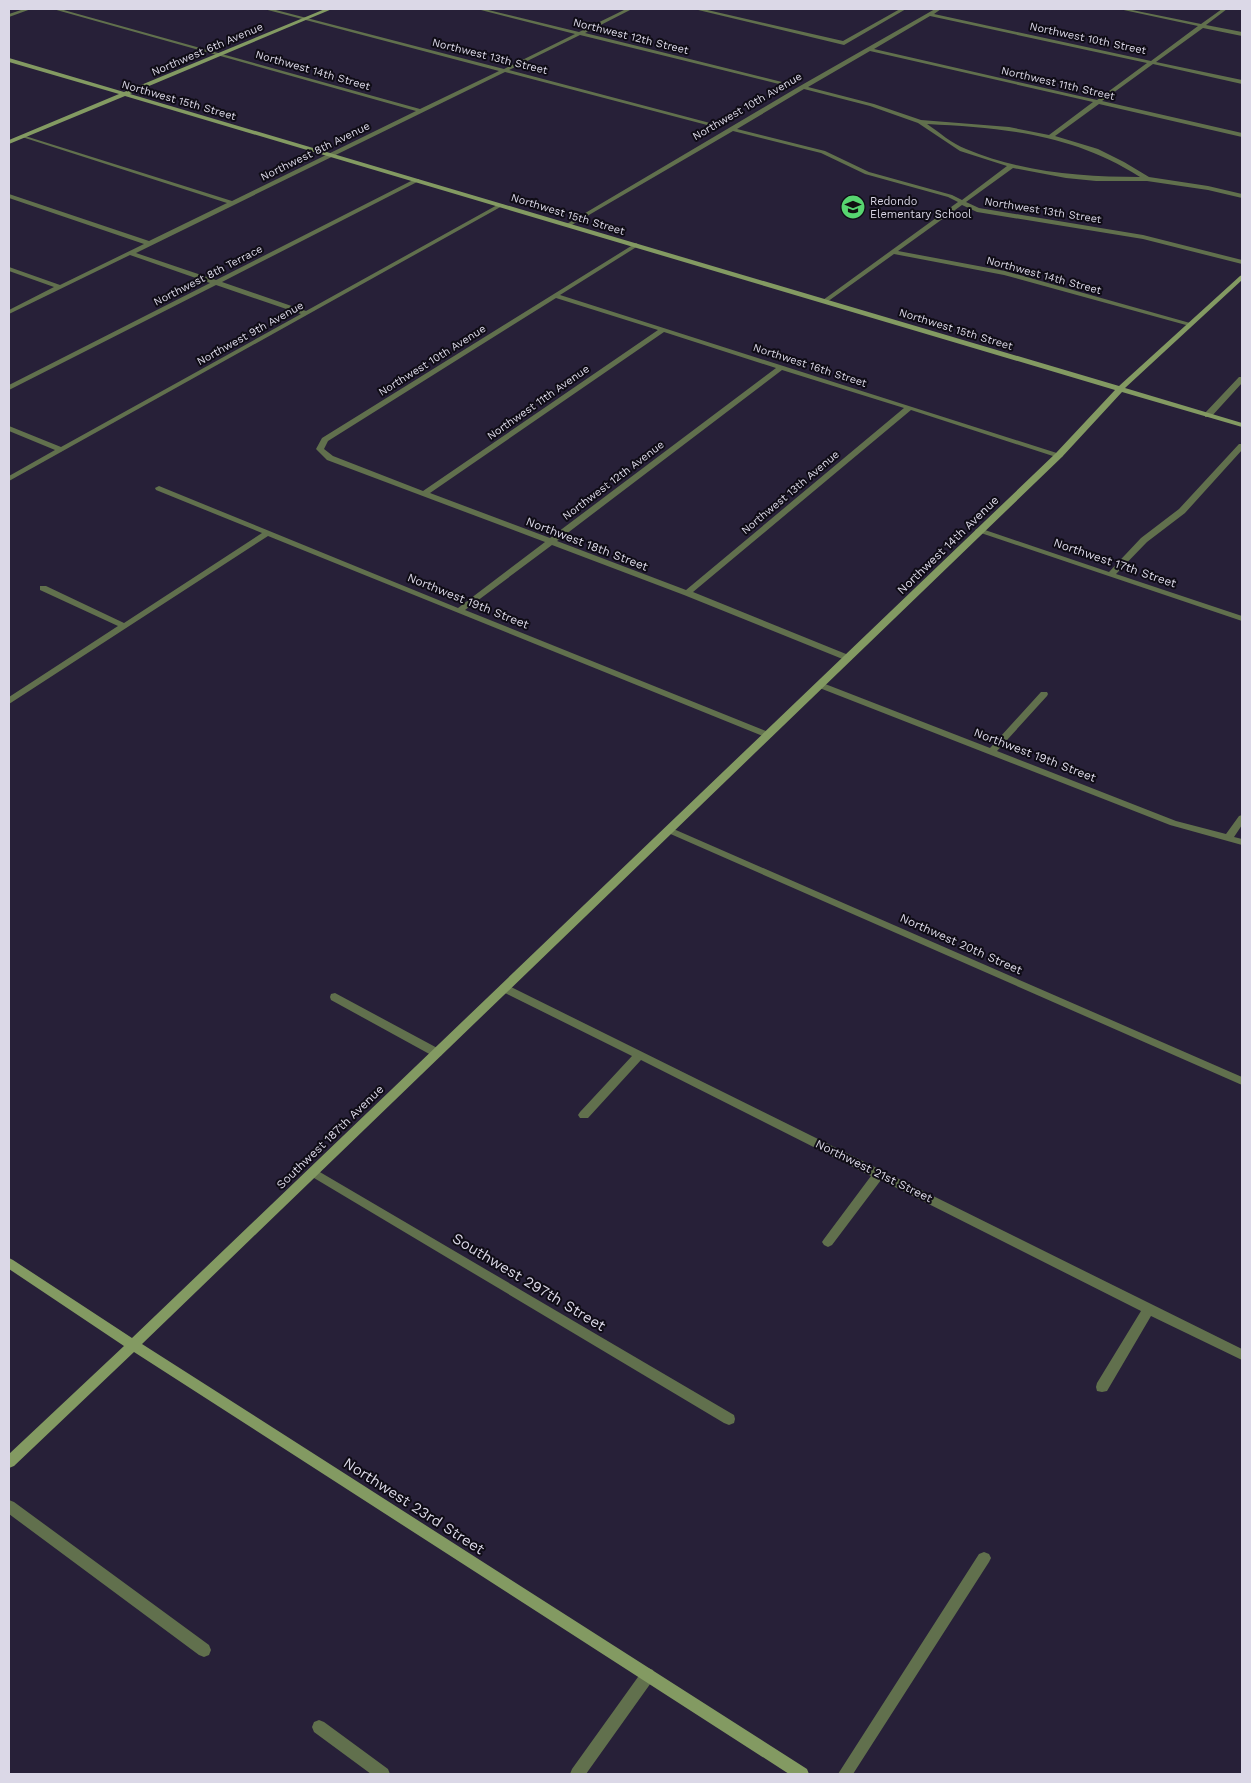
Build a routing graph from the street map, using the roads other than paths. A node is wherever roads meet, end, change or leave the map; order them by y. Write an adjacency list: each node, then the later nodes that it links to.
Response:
1 (28, 9): 13 (street)
2 (55, 9): 19 (street, Northwest 14th Street)
3 (267, 9): 14 (street, Northwest 13th Street)
4 (329, 9): 14 (street, Northwest 6th Avenue)
5 (479, 9): 16 (street, Northwest 12th Street)
6 (630, 9): 16 (street, Northwest 8th Avenue)
7 (697, 9): 8 (street)
8 (903, 9)
9 (938, 9): 12 (street, Northwest 10th Avenue)
10 (1122, 9): 15 (street)
11 (1225, 9): 15 (street)
12 (929, 14): 18 (street, Northwest 10th Avenue); 21 (street, Northwest 10th Street)
13 (9, 16)
14 (305, 19): 19 (street, Northwest 6th Avenue); 22 (street, Northwest 13th Street)
15 (1202, 26): 17 (street); 21 (street)
16 (580, 34): 22 (street, Northwest 8th Avenue); 23 (street, Northwest 12th Street)
17 (1242, 34)
18 (868, 49): 25 (street, Northwest 10th Avenue); 27 (street, Northwest 11th Street)
19 (220, 54): 26 (street, Northwest 6th Avenue); 28 (street, Northwest 14th Street)
20 (9, 60): 26 (street, Northwest 15th Street)
21 (1152, 62): 24 (street, Northwest 10th Street); 27 (street)
22 (505, 70): 28 (street, Northwest 8th Avenue); 29 (street, Northwest 13th Street)
23 (779, 82)
24 (1242, 82)
25 (802, 87): 30 (street); 31 (street, Northwest 10th Avenue)
26 (124, 94): 32 (street, Northwest 6th Avenue); 36 (street, Northwest 15th Street)
27 (1098, 102): 33 (street); 34 (street, Northwest 11th Street)
28 (421, 111): 36 (street, Northwest 8th Avenue)
29 (708, 122)
30 (920, 122): 33 (street); 37 (street)
31 (731, 129): 42 (street, Northwest 13th Street); 45 (street, Northwest 10th Avenue)
32 (24, 136): 35 (street, Northwest 6th Avenue); 43 (street)
33 (1051, 136): 38 (street)
34 (1242, 136)
35 (9, 142)
36 (331, 154): 39 (street, Northwest 15th Street); 43 (street, Northwest 8th Avenue)
37 (1012, 166): 38 (street); 42 (street)
38 (1147, 179): 41 (street)
39 (417, 180): 44 (street, Northwest 15th Street); 53 (street, Northwest 8th Terrace)
40 (9, 196): 46 (street)
41 (1242, 196)
42 (960, 202): 48 (street); 50 (street, Northwest 13th Street)
43 (232, 203): 46 (street, Northwest 8th Avenue)
44 (501, 205): 45 (street, Northwest 15th Street); 58 (street, Northwest 9th Avenue)
45 (568, 225): 47 (street, Northwest 15th Street)
46 (149, 244): 49 (street, Northwest 8th Avenue)
47 (636, 245): 55 (street, Northwest 10th Avenue); 56 (street, Northwest 15th Street)
48 (892, 252): 56 (street); 59 (street, Northwest 14th Street)
49 (130, 253): 53 (street); 54 (street, Northwest 8th Avenue)
50 (1242, 262)
51 (9, 269): 54 (street)
52 (1242, 277): 59 (street, Northwest 14th Avenue)
53 (216, 282): 58 (street); 63 (street, Northwest 8th Terrace)
54 (60, 287): 57 (street, Northwest 8th Avenue)
55 (556, 296): 60 (street, Northwest 16th Street); 70 (street, Northwest 10th Avenue)
56 (824, 300): 64 (street, Northwest 15th Street)
57 (9, 312)
58 (305, 313): 71 (street, Northwest 9th Avenue)
59 (1188, 324): 64 (street, Northwest 14th Avenue)
60 (663, 330): 61 (street, Northwest 16th Street); 75 (street, Northwest 11th Avenue)
61 (781, 367): 65 (street, Northwest 16th Street); 78 (street, Northwest 12th Avenue)
62 (1242, 379): 66 (street)
63 (9, 388)
64 (1120, 389): 66 (street, Northwest 15th Street); 72 (street, Northwest 14th Avenue)
65 (909, 408): 72 (street, Northwest 16th Street); 81 (street, Northwest 13th Avenue)
66 (1208, 414): 67 (street, Northwest 15th Street)
67 (1242, 425)
68 (9, 428): 71 (street)
69 (1242, 446): 79 (street)
70 (320, 449): 75 (street, Northwest 18th Street)
71 (61, 450): 73 (street, Northwest 9th Avenue)
72 (1059, 455): 76 (street, Northwest 14th Avenue)
73 (9, 479)
74 (159, 488): 77 (street, Northwest 19th Street)
75 (425, 493): 78 (street, Northwest 18th Street)
76 (979, 530): 79 (street, Northwest 17th Street); 85 (street, Northwest 14th Avenue)
77 (267, 534): 82 (street, Northwest 19th Street); 84 (street)
78 (550, 542): 81 (street, Northwest 18th Street); 82 (street, Northwest 12th Avenue)
79 (1111, 575): 83 (street, Northwest 17th Street)
80 (44, 588): 84 (street)
81 (687, 594): 85 (street, Northwest 18th Street)
82 (459, 612): 89 (street, Northwest 19th Street)
83 (1242, 619)
84 (124, 626): 88 (street)
85 (848, 658): 86 (street, Northwest 14th Avenue)
86 (820, 685): 89 (street, Northwest 14th Avenue); 90 (street, Northwest 19th Street)
87 (1044, 694): 90 (street)
88 (9, 701)
89 (768, 735): 92 (street, Northwest 14th Avenue)
90 (991, 752): 93 (street, Northwest 19th Street)
91 (1242, 818): 93 (street)
92 (669, 830): 95 (street, Southwest 187th Avenue); 99 (street, Northwest 20th Street)
93 (1228, 838): 94 (street, Northwest 19th Street)
94 (1242, 842)
95 (505, 988): 97 (street, Southwest 187th Avenue); 98 (street, Northwest 21st Street)
96 (335, 997): 97 (street)
97 (437, 1053): 101 (street, Southwest 187th Avenue)
98 (639, 1055): 100 (street); 102 (street, Northwest 21st Street)
99 (1242, 1081)
100 (584, 1115)
101 (313, 1172): 106 (street, Southwest 187th Avenue); 109 (street, Southwest 297th Street)
102 (879, 1174): 103 (street); 105 (street, Northwest 21st Street)
103 (828, 1242)
104 (9, 1263): 106 (street, Northwest 23rd Street)
105 (1149, 1309): 107 (street, Northwest 21st Street); 108 (street)
106 (133, 1345): 110 (street, Southwest 187th Avenue); 114 (street, Northwest 23rd Street)
107 (1242, 1355)
108 (1102, 1386)
109 (728, 1419)
110 (9, 1462)
111 (9, 1506): 113 (street)
112 (984, 1558): 119 (street)
113 (204, 1650)
114 (648, 1676): 117 (street); 118 (street, Northwest 23rd Street)
115 (318, 1727): 116 (street)
116 (384, 1774)
117 (578, 1774)
118 (802, 1774)
119 (845, 1774)

